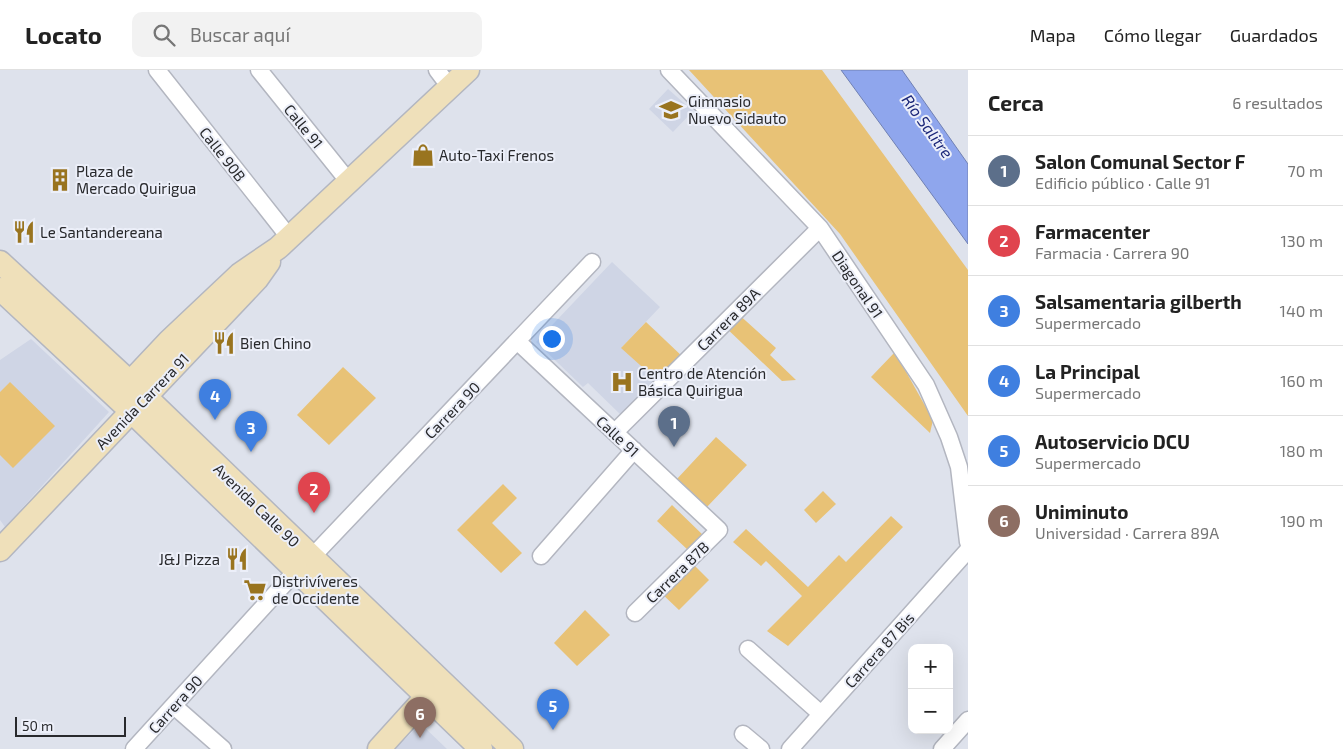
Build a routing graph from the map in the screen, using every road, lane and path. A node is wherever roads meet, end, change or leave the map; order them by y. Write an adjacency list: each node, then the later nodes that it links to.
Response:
1 (157, 70): 7 (street, Calle 90B)
2 (468, 70): 5 (main road, Avenida Carrera 91)
3 (669, 70): 6 (street, Diagonal 91)
4 (260, 71): 5 (street, Calle 91)
5 (349, 182): 7 (main road, Avenida Carrera 91)
6 (820, 228): 15 (street, Carrera 89A); 18 (street, Diagonal 91)
7 (284, 242): 11 (main road, Avenida Carrera 91); 14 (main road, Avenida Carrera 91)
8 (0, 262): 13 (main road, Avenida Calle 90)
9 (592, 262): 12 (street, Carrera 90)
10 (0, 289): 14 (main road, Avenida Calle 90)
11 (169, 341): 13 (main road); 14 (main road, Avenida Carrera 91)
12 (517, 341): 15 (street, Calle 91); 22 (street, Carrera 90)
13 (97, 353): 14 (main road, Avenida Calle 90)
14 (131, 397): 19 (main road, Avenida Carrera 91); 22 (main road, Avenida Calle 90)
15 (615, 432): 16 (street, Calle 91)
16 (634, 450): 17 (street, Calle 91); 21 (street)
17 (719, 530): 23 (street, Carrera 87B)
18 (968, 542)
19 (0, 550)
20 (968, 550): 27 (street, Carrera 87 Bis)
21 (541, 556)
22 (304, 564): 25 (main road, Avenida Calle 90); 26 (street, Carrera 90); 34 (main road, Avenida Calle 90)
23 (635, 613)
24 (748, 649): 27 (street)
25 (427, 696): 32 (main road); 33 (main road, Avenida Calle 90)
26 (174, 706): 30 (street, Carrera 90); 31 (street)
27 (821, 714): 36 (street, Carrera 87 Bis)
28 (968, 720): 37 (street)
29 (743, 734): 35 (street)
30 (134, 749)
31 (223, 749)
32 (378, 749)
33 (481, 749)
34 (512, 749)
35 (761, 749)
36 (790, 749)
37 (942, 749)

